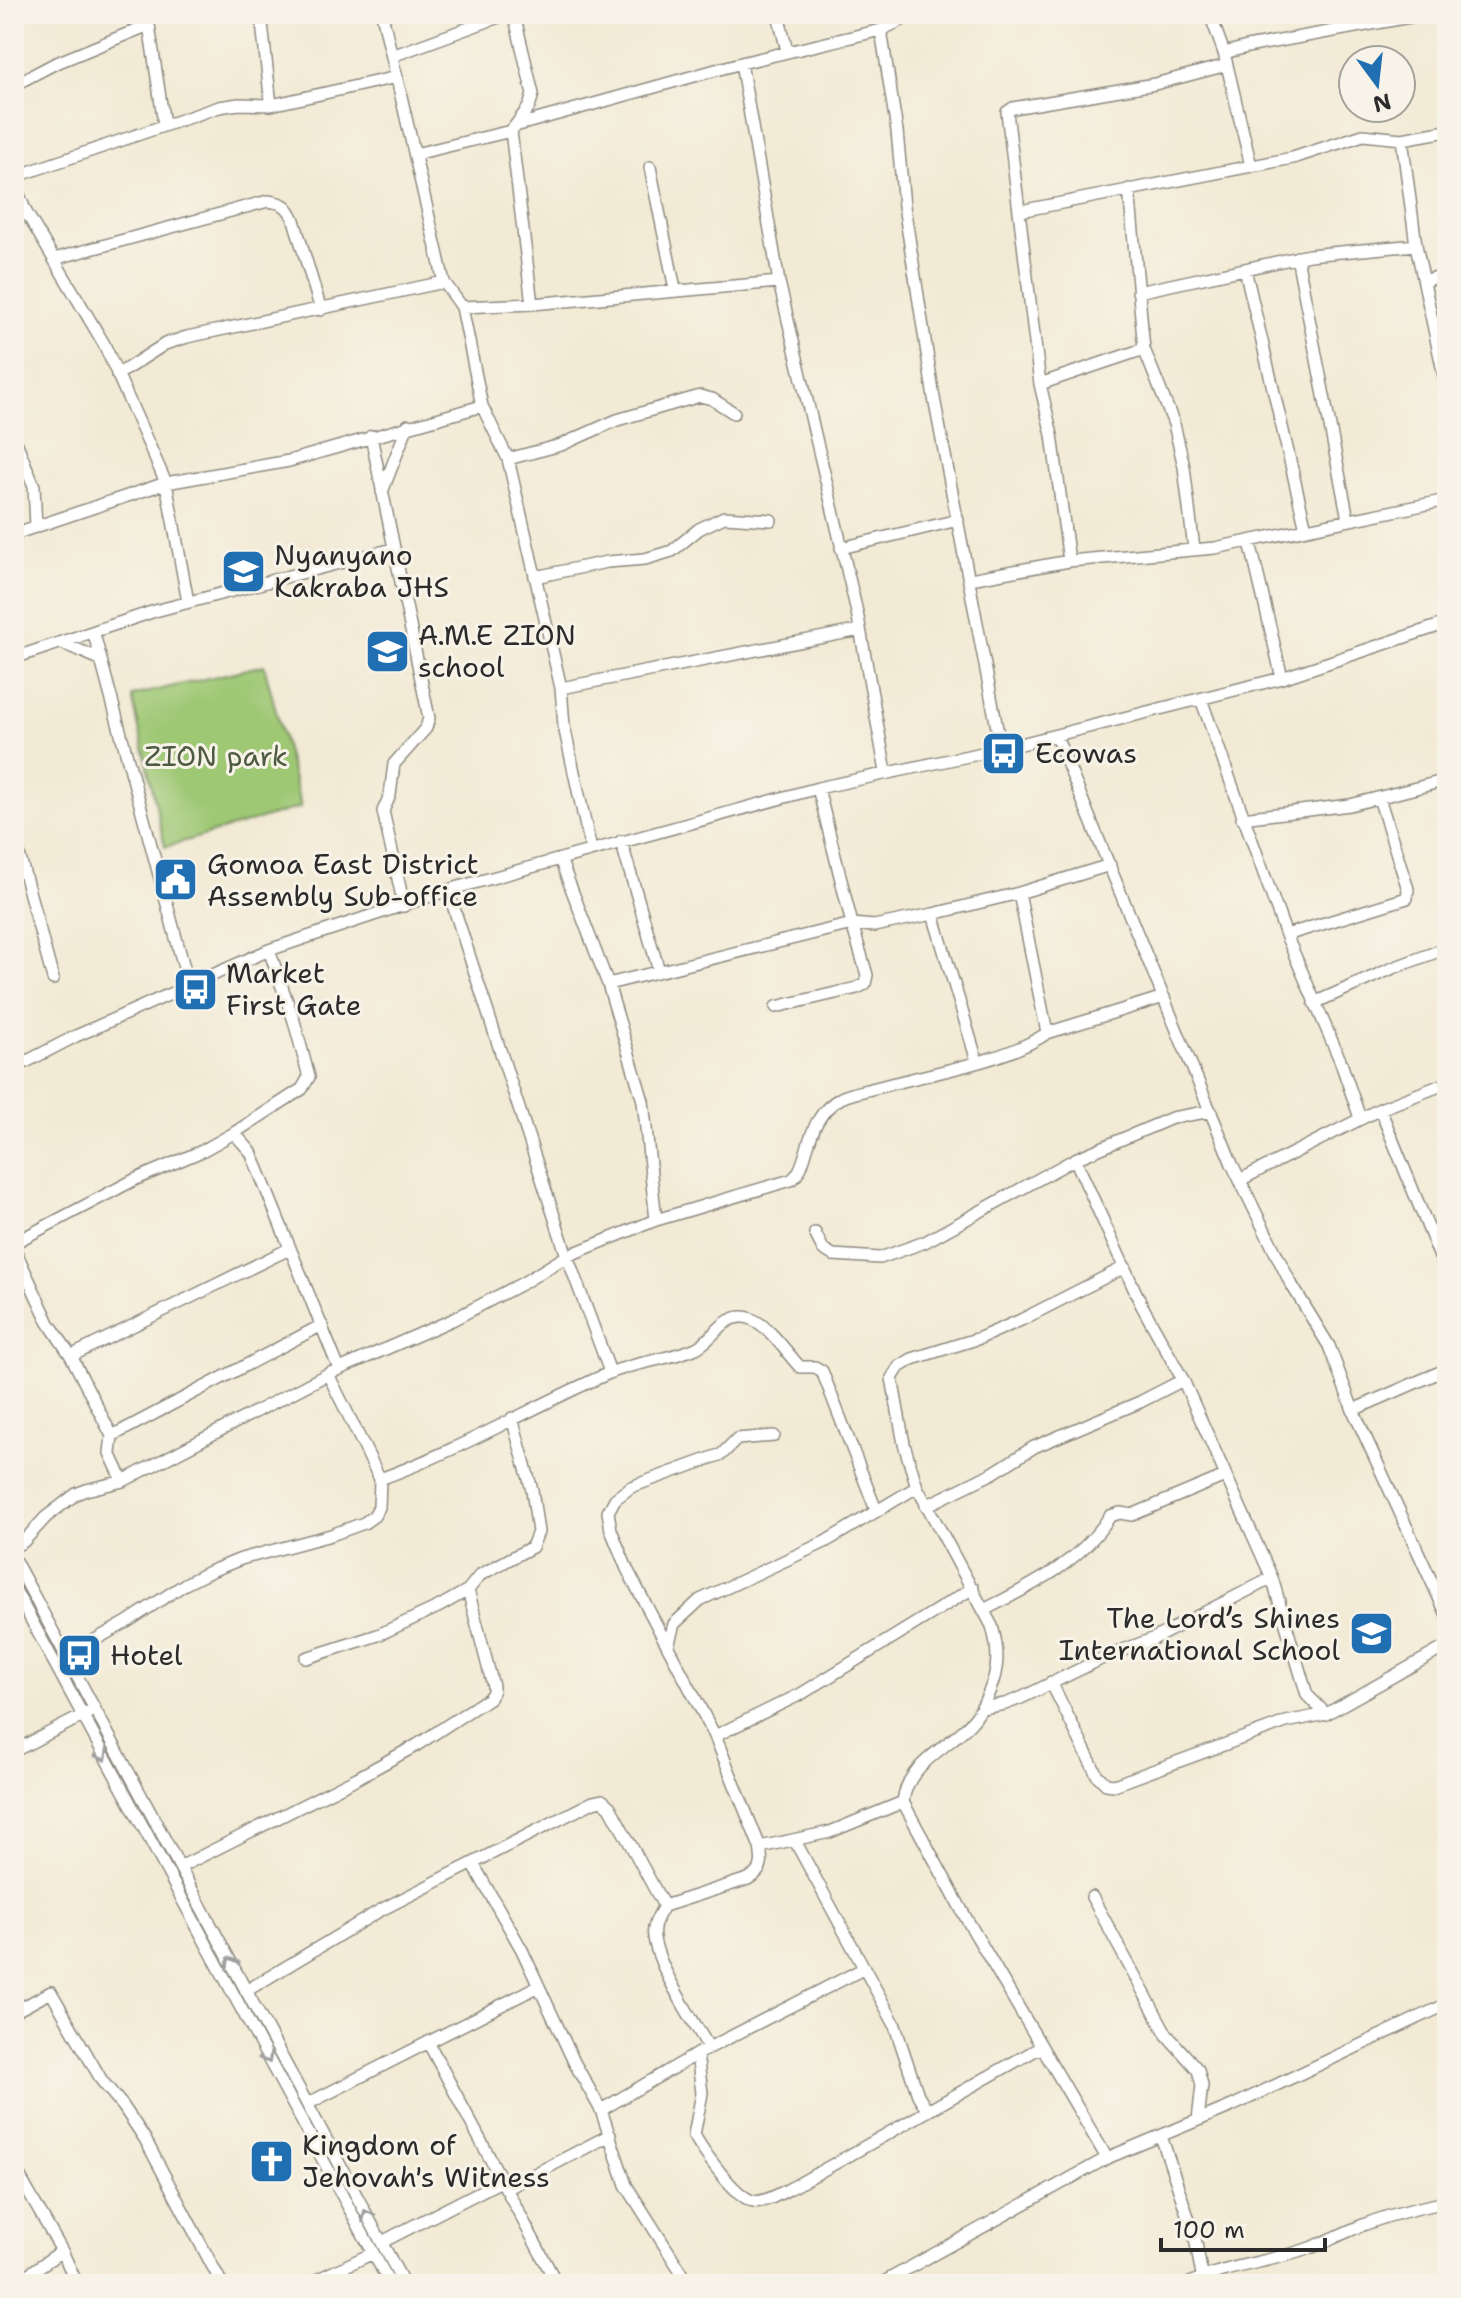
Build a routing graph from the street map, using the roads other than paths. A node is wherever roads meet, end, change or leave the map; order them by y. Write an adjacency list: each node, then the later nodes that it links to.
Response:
1 (261, 14): 17 (street)
2 (382, 14): 12 (street)
3 (507, 14): 12 (street)
4 (514, 14): 19 (street)
5 (778, 14): 11 (street)
6 (914, 14): 10 (street)
7 (1210, 14): 13 (street)
8 (1426, 14): 13 (street)
9 (147, 20): 16 (street); 18 (street)
10 (881, 30): 11 (street); 57 (street)
11 (787, 51): 14 (street)
12 (392, 56): 15 (street)
13 (1226, 59): 23 (street); 27 (street)
14 (741, 63): 19 (street); 36 (street)
15 (397, 77): 17 (street); 22 (street)
16 (14, 85)
17 (271, 105): 18 (street)
18 (164, 124): 25 (street)
19 (513, 129): 22 (street); 39 (street)
20 (1447, 131): 21 (street)
21 (1402, 139): 23 (street); 29 (street)
22 (415, 154): 35 (street)
23 (1251, 166): 26 (street)
24 (650, 167): 37 (street)
25 (14, 180): 28 (street)
26 (1129, 189): 27 (street); 38 (street)
27 (1020, 211): 44 (street)
28 (20, 214): 31 (street)
29 (1416, 245): 30 (street); 34 (street)
30 (1297, 257): 32 (street); 55 (street)
31 (54, 259): 41 (street); 43 (street)
32 (1245, 269): 38 (street); 59 (street)
33 (1447, 274): 34 (street)
34 (1424, 281): 45 (street)
35 (444, 282): 40 (street); 41 (street)
36 (779, 282): 37 (street); 62 (street)
37 (675, 289): 39 (street)
38 (1138, 292): 42 (street)
39 (532, 304): 40 (street)
40 (462, 307): 46 (street)
41 (321, 310): 43 (street)
42 (1144, 349): 44 (street); 64 (street)
43 (117, 375): 52 (street)
44 (1040, 384): 65 (street)
45 (1447, 390)
46 (482, 406): 48 (street); 51 (street)
47 (734, 413): 51 (street)
48 (408, 425): 49 (street); 53 (street)
49 (371, 436): 52 (street); 53 (street)
50 (14, 437): 58 (street)
51 (508, 459): 66 (street)
52 (166, 483): 58 (street); 68 (street)
53 (382, 492): 63 (street)
54 (1447, 500): 55 (street)
55 (1348, 519): 59 (street)
56 (771, 520): 66 (street)
57 (958, 520): 62 (street); 67 (street)
58 (36, 527): 60 (street)
59 (1306, 529): 61 (street)
60 (14, 534)
61 (1250, 542): 64 (street); 75 (street)
62 (841, 548): 70 (street)
63 (393, 549): 68 (street); 92 (street)
64 (1194, 549): 65 (street)
65 (1069, 561): 67 (street)
66 (535, 577): 76 (street)
67 (970, 579): 79 (street)
68 (188, 602): 71 (street)
69 (1447, 623): 75 (street)
70 (860, 630): 76 (street); 80 (street)
71 (94, 634): 72 (street); 74 (street)
72 (62, 643): 73 (street); 74 (street)
73 (14, 658)
74 (100, 659): 101 (street)
75 (1282, 678): 77 (street)
76 (561, 688): 87 (street)
77 (1201, 699): 78 (street); 84 (street)
78 (1056, 736): 79 (street); 89 (street)
79 (1001, 749): 80 (street)
80 (886, 772): 82 (street)
81 (1447, 780): 83 (street)
82 (818, 788): 86 (street); 94 (street)
83 (1379, 798): 84 (street); 95 (street)
84 (1242, 818): 95 (street)
85 (14, 836): 99 (street)
86 (621, 841): 87 (street); 98 (street)
87 (591, 850): 88 (street)
88 (560, 859): 90 (street); 100 (street)
89 (1110, 865): 91 (street); 102 (street)
90 (448, 890): 92 (street); 119 (street)
91 (1019, 893): 93 (street); 105 (street)
92 (404, 906): 97 (street)
93 (933, 914): 94 (street); 106 (street)
94 (852, 924): 98 (street); 104 (street)
95 (1286, 935): 103 (street)
96 (1447, 948): 103 (street)
97 (269, 950): 101 (street); 112 (street)
98 (659, 971): 100 (street)
99 (53, 979)
100 (608, 984): 115 (street)
101 (189, 986): 107 (street)
102 (1164, 997): 105 (street); 110 (street)
103 (1314, 1003): 111 (street)
104 (776, 1007)
105 (1047, 1033): 106 (street)
106 (977, 1061): 115 (street)
107 (14, 1068)
108 (1447, 1083): 109 (street)
109 (1380, 1109): 111 (street); 121 (street)
110 (1211, 1111): 113 (street); 114 (street)
111 (1360, 1118): 114 (street)
112 (234, 1133): 117 (street); 118 (street)
113 (1075, 1159): 116 (street); 120 (street)
114 (1240, 1180): 128 (street)
115 (656, 1220): 119 (street)
116 (815, 1233)
117 (14, 1245): 123 (street)
118 (289, 1249): 122 (street); 123 (street)
119 (567, 1256): 125 (street); 126 (street)
120 (1125, 1267): 127 (street); 135 (street)
121 (1447, 1274)
122 (322, 1325): 125 (street); 130 (street)
123 (71, 1356): 130 (street)
124 (1447, 1369): 128 (street)
125 (333, 1372): 133 (street); 134 (street)
126 (610, 1372): 129 (street); 137 (street)
127 (1183, 1380): 132 (street); 136 (street)
128 (1353, 1410): 145 (street)
129 (512, 1418): 133 (street); 143 (street)
130 (112, 1436): 134 (street)
131 (774, 1436): 146 (street)
132 (1225, 1476): 140 (street); 144 (street)
133 (380, 1479): 150 (street)
134 (123, 1481): 138 (street)
135 (917, 1487): 136 (street); 137 (street)
136 (926, 1506): 142 (street)
137 (876, 1510): 147 (street)
138 (14, 1547)
139 (14, 1559): 150 (street)
140 (1272, 1578): 152 (street); 155 (street)
141 (14, 1588): 156 (street)
142 (973, 1588): 144 (street); 157 (street)
143 (468, 1590): 151 (street); 163 (street)
144 (984, 1610): 153 (street)
145 (1447, 1615)
146 (656, 1622): 147 (street); 148 (street)
147 (674, 1624): 148 (street)
148 (668, 1646): 157 (street)
149 (1447, 1646): 155 (street)
150 (66, 1656): 154 (street)
151 (306, 1658)
152 (1051, 1682): 153 (street); 155 (street)
153 (982, 1708): 159 (street)
154 (96, 1710): 156 (street); 163 (street)
155 (1326, 1714)
156 (82, 1716): 158 (street); 186 (street, one-way to 186)
157 (715, 1736): 161 (street)
158 (14, 1751)
159 (903, 1802): 160 (street); 172 (street)
160 (795, 1841): 161 (street); 166 (street)
161 (760, 1847): 165 (street)
162 (473, 1864): 165 (street); 167 (street); 168 (street)
163 (180, 1867): 168 (street, one-way to 163)
164 (1092, 1897): 177 (street)
165 (664, 1906): 173 (street)
166 (863, 1969): 173 (street); 176 (street)
167 (537, 1987): 171 (street); 175 (street)
168 (246, 1991): 174 (street)
169 (1446, 2008): 177 (street)
170 (14, 2012): 190 (street)
171 (428, 2042): 174 (street); 182 (street)
172 (1041, 2047): 176 (street); 180 (street)
173 (703, 2051): 175 (street); 176 (street)
174 (307, 2104): 184 (street, one-way to 174)
175 (601, 2110): 178 (street)
176 (928, 2111)
177 (1198, 2120): 179 (street)
178 (610, 2135): 182 (street); 195 (street)
179 (1161, 2136): 180 (street); 187 (street)
180 (1107, 2158): 196 (street)
181 (14, 2167): 185 (street)
182 (503, 2185): 184 (street); 194 (street)
183 (1447, 2202): 187 (street)
184 (382, 2242): 193 (street)
185 (62, 2251): 188 (street); 189 (street)
186 (373, 2253): 191 (street); 192 (street)
187 (1203, 2280): 197 (street)
188 (14, 2284)
189 (77, 2284)
190 (222, 2284)
191 (308, 2284)
192 (390, 2284)
193 (404, 2284)
194 (557, 2284)
195 (689, 2284)
196 (880, 2284)
197 (1188, 2284)

